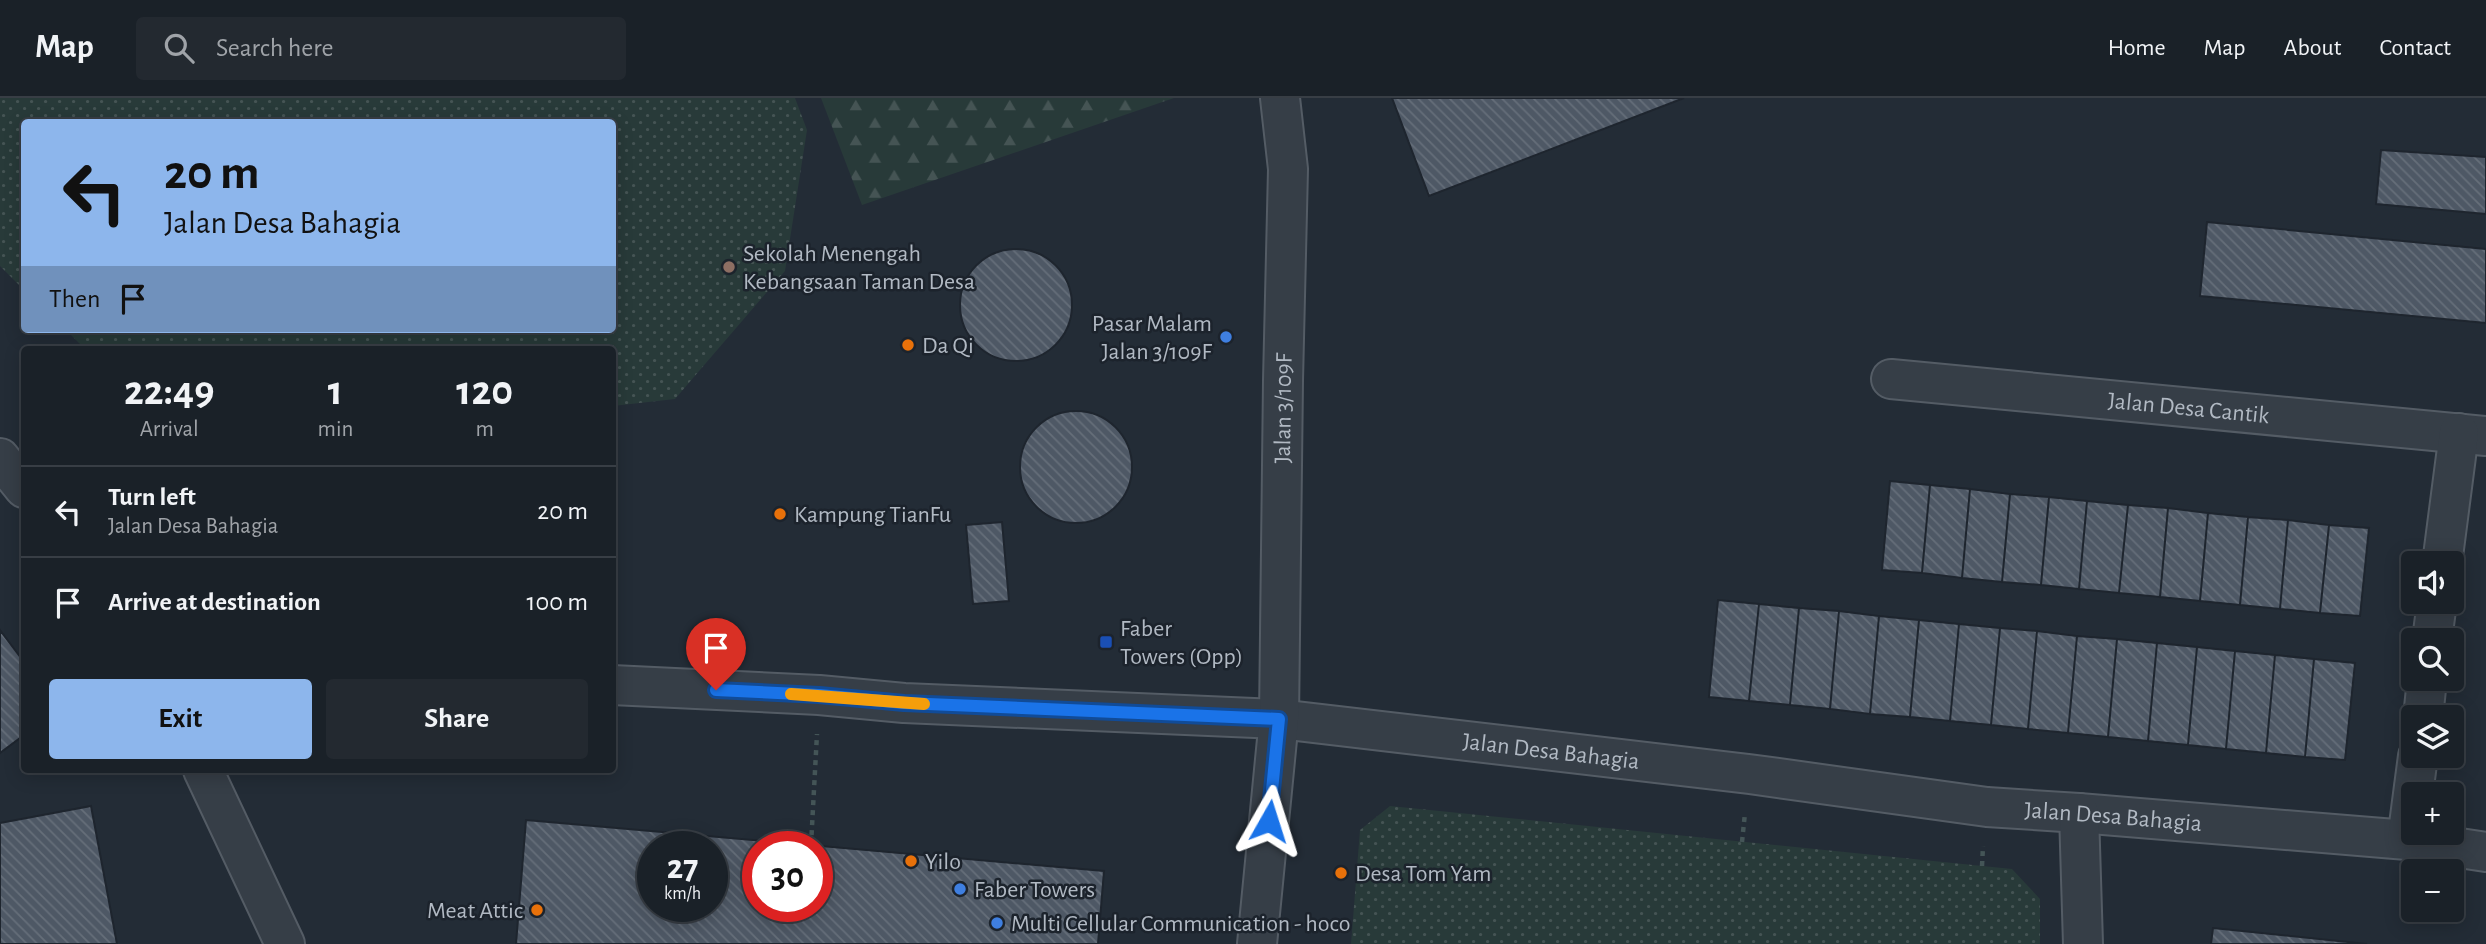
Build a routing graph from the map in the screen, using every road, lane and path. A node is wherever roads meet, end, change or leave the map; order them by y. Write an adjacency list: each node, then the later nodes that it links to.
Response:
1 (1280, 98): 9 (street, Jalan 3/109F)
2 (1891, 379): 3 (street, Jalan Desa Cantik)
3 (2472, 434): 6 (street)
4 (0, 458): 5 (street)
5 (21, 484)
6 (2445, 551)
7 (616, 685): 8 (street, Jalan Desa Bahagia)
8 (819, 695): 9 (street, Jalan Desa Bahagia); 12 (path)
9 (1279, 719): 11 (street, Jalan Desa Bahagia); 17 (street, Jalan 3/109F)
10 (204, 773): 16 (street)
11 (2079, 813): 13 (street, Jalan Desa Bahagia); 18 (street)
12 (812, 831)
13 (2401, 840)
14 (2440, 845): 15 (street, Jalan Desa Bahagia)
15 (2486, 852)
16 (285, 944)
17 (1257, 944)
18 (2083, 944)

